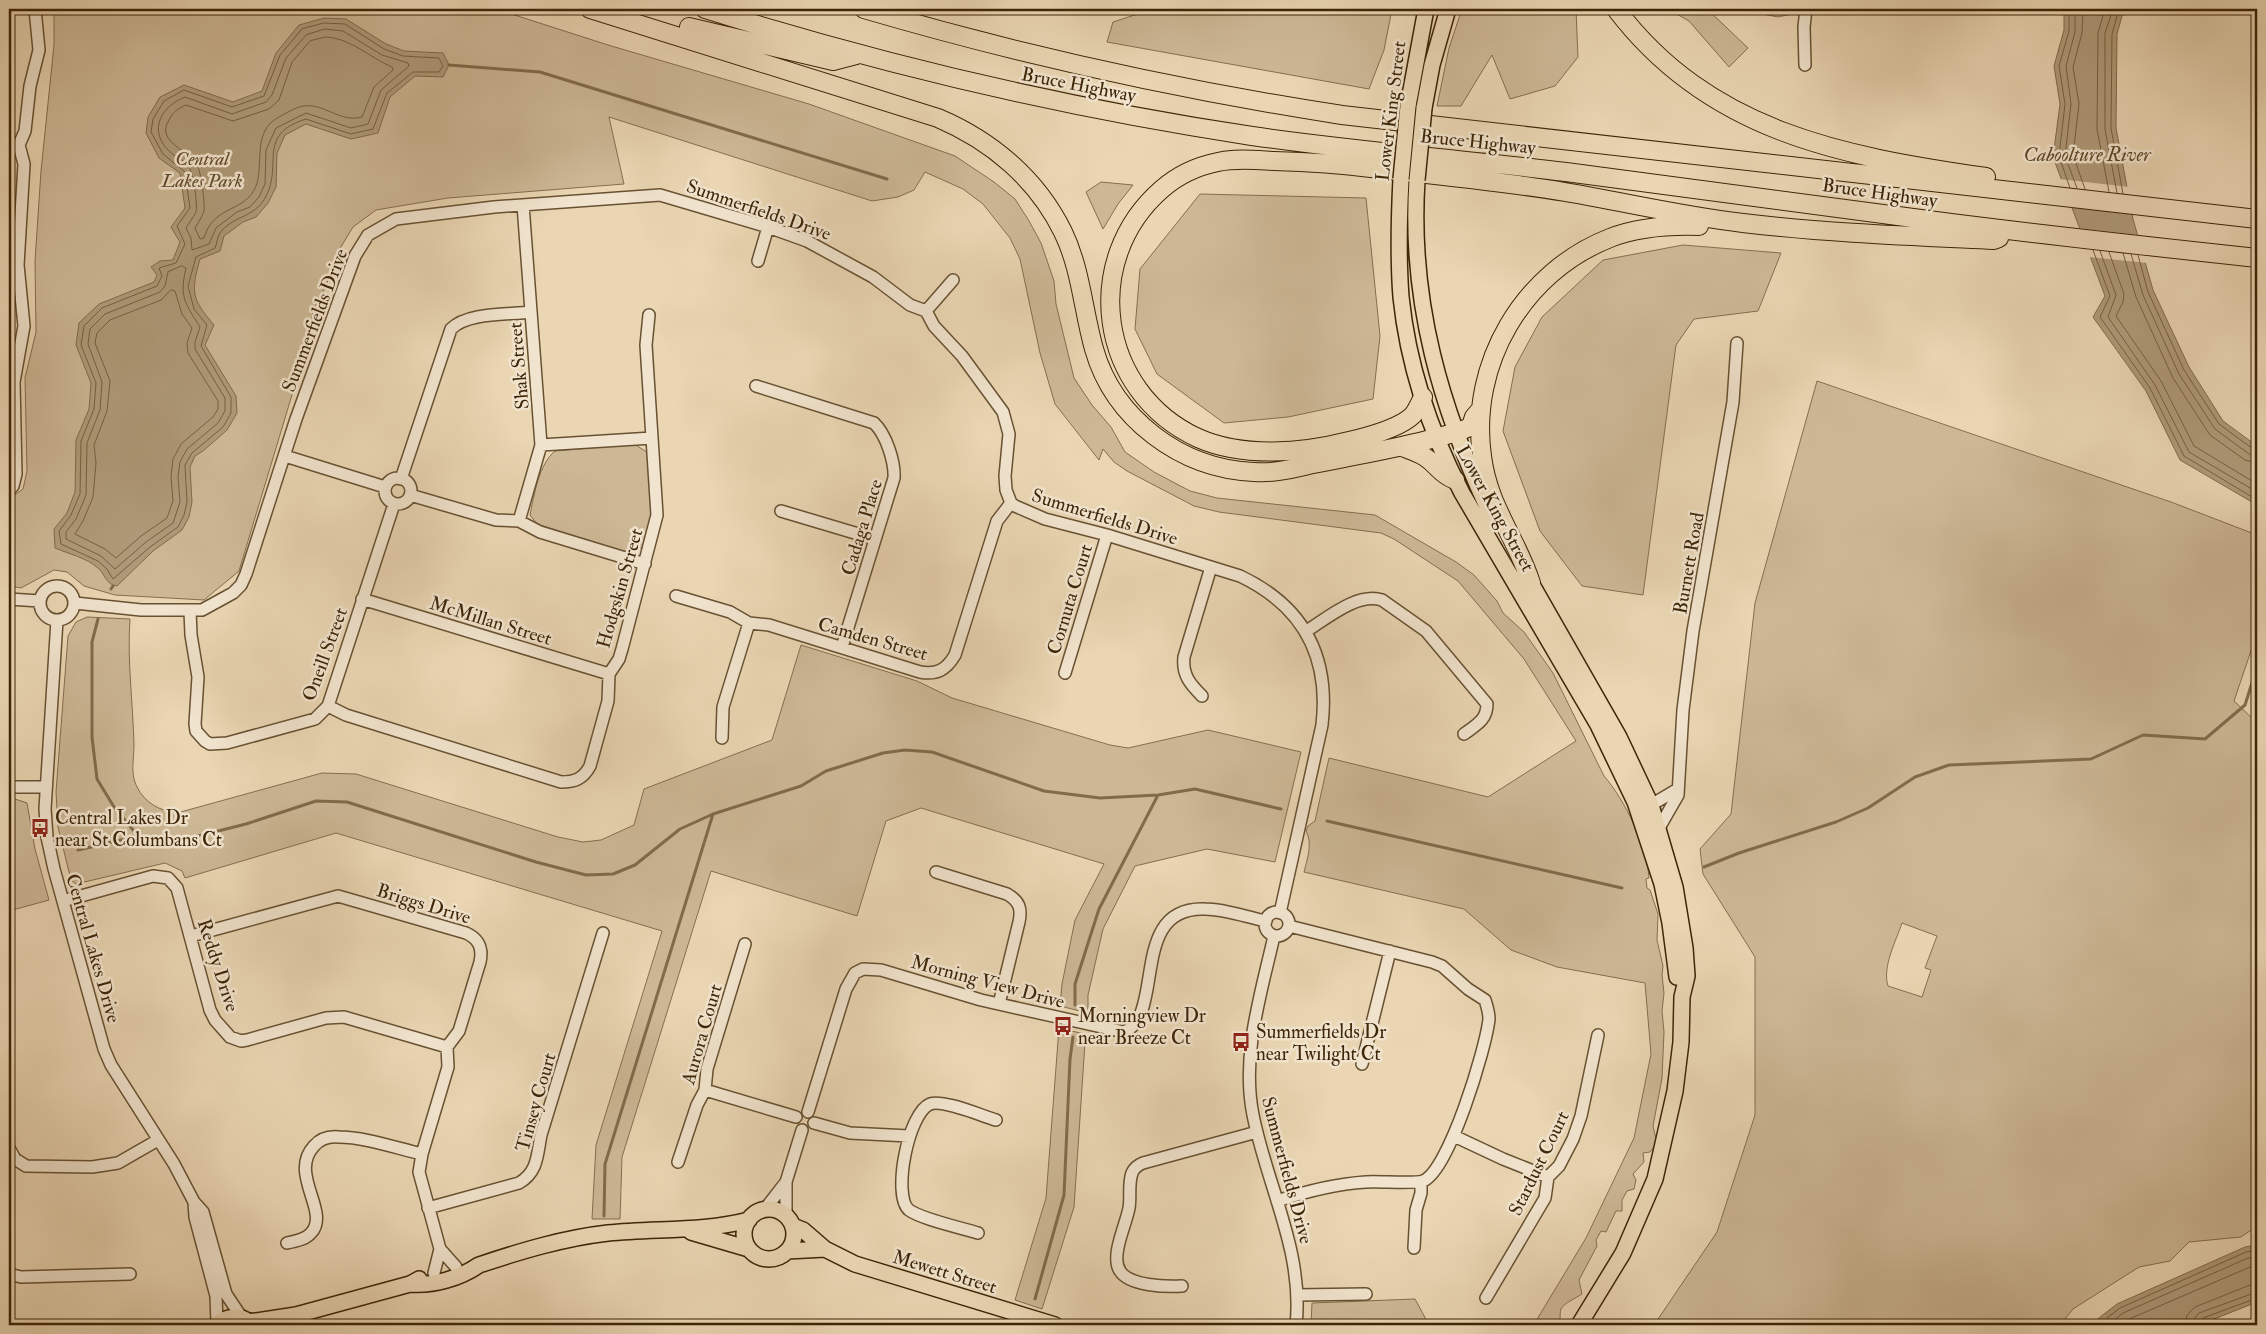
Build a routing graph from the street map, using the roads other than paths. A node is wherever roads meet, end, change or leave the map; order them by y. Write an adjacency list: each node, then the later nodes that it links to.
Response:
1 (35, 9): 13 (street)
2 (590, 9): 34 (highway)
3 (619, 9): 10 (highway)
4 (705, 9): 10 (highway, Bruce Highway)
5 (864, 9): 14 (highway, Bruce Highway)
6 (1426, 9): 12 (main road, Lower King Street)
7 (1448, 9): 12 (main road, Lower King Street)
8 (1616, 9): 14 (highway)
9 (1806, 9): 11 (street)
10 (858, 55): 19 (highway, Bruce Highway)
11 (1805, 66)
12 (1416, 107): 28 (main road, Lower King Street, bridge); 30 (main road, Lower King Street, bridge)
13 (14, 145): 39 (street)
14 (2022, 192): 16 (highway, Bruce Highway)
15 (523, 205): 18 (street, Summerfields Drive); 23 (street, Shak Street); 35 (street, Summerfields Drive)
16 (2257, 219)
17 (1741, 223): 19 (highway); 28 (highway); 29 (highway)
18 (768, 227): 21 (street); 24 (street, Summerfields Drive)
19 (2019, 232): 20 (highway, Bruce Highway)
20 (2257, 258)
21 (758, 261)
22 (953, 280): 24 (street)
23 (531, 312): 33 (street, Shak Street); 36 (street)
24 (926, 312): 41 (street, Summerfields Drive)
25 (649, 315): 32 (street, Hodgskin Street)
26 (1737, 343): 68 (street, Burnett Road)
27 (756, 386): 46 (street, Cadaga Place)
28 (1423, 397): 31 (main road, Lower King Street)
29 (1481, 409): 30 (highway); 49 (highway)
30 (1456, 432): 31 (highway); 49 (main road, Lower King Street)
31 (1436, 437): 34 (highway); 37 (main road, Lower King Street)
32 (652, 438): 33 (street); 47 (street, Hodgskin Street)
33 (541, 444): 44 (street, Shak Street)
34 (1402, 447): 37 (highway)
35 (284, 456): 38 (street); 55 (street, Summerfields Drive)
36 (401, 479): 38 (street); 40 (street)
37 (1455, 480): 70 (main road, Lower King Street)
38 (385, 487): 42 (street)
39 (9, 490)
40 (410, 495): 42 (street); 44 (street)
41 (1011, 503): 45 (street, Summerfields Drive); 59 (street, Camden Street)
42 (394, 504): 52 (street, Oneill Street)
43 (781, 511): 46 (street)
44 (519, 521): 47 (street)
45 (1107, 535): 48 (street, Summerfields Drive); 60 (street, Cornuta Court)
46 (875, 539): 59 (street, Cadaga Place)
47 (645, 564): 61 (street, Hodgskin Street)
48 (1211, 567): 58 (street, Summerfields Drive); 62 (street)
49 (1531, 583): 69 (main road, Lower King Street)
50 (676, 596): 57 (street, Camden Street)
51 (9, 599): 53 (street)
52 (362, 599): 61 (street, McMillan Street); 63 (street, Oneill Street)
53 (40, 601): 54 (street); 56 (street)
54 (75, 603): 55 (street, Summerfields Drive); 56 (street)
55 (190, 611): 63 (street, Oneill Street)
56 (57, 620): 67 (street, Central Lakes Drive)
57 (749, 623): 59 (street, Camden Street); 65 (street)
58 (1305, 632): 64 (street); 73 (street, Summerfields Drive)
59 (842, 647)
60 (1065, 673)
61 (609, 674): 63 (street, Hodgskin Street)
62 (1202, 696)
63 (328, 706)
64 (1464, 734)
65 (722, 738)
66 (9, 787): 67 (street)
67 (45, 787): 72 (street, Central Lakes Drive)
68 (1678, 789): 69 (street); 70 (street, Burnett Road)
69 (1651, 805): 70 (main road, Lower King Street)
70 (1652, 827): 132 (main road, Lower King Street)
71 (936, 872): 81 (street)
72 (63, 901): 77 (street, Reddy Drive); 94 (street, Central Lakes Drive)
73 (1280, 913): 74 (street); 75 (street)
74 (1266, 921): 78 (street); 81 (street, Morning View Drive)
75 (1288, 926): 78 (street); 80 (street)
76 (604, 933): 104 (street, Tinsey Court)
77 (191, 936): 83 (street, Reddy Drive); 83 (street, Briggs Drive)
78 (1274, 936): 91 (street, Summerfields Drive)
79 (745, 944): 85 (street, Aurora Court)
80 (1390, 951): 84 (street); 93 (street)
81 (999, 1004): 86 (street, Morning View Drive)
82 (1598, 1035): 99 (street, Stardust Court)
83 (447, 1047): 96 (street)
84 (1362, 1064)
85 (705, 1090): 87 (street); 98 (street, Aurora Court)
86 (808, 1112): 87 (street); 89 (street)
87 (796, 1117): 90 (street)
88 (996, 1120): 92 (street)
89 (814, 1123): 90 (street); 92 (street)
90 (802, 1130): 100 (street)
91 (1257, 1132): 102 (street, Summerfields Drive); 122 (street)
92 (909, 1136): 109 (street)
93 (1454, 1136): 99 (street); 101 (street)
94 (158, 1140): 97 (street); 103 (street, Central Lakes Drive)
95 (9, 1148): 97 (street)
96 (422, 1154): 104 (street); 110 (street)
97 (12, 1162)
98 (678, 1162)
99 (1548, 1177): 125 (street, Stardust Court)
100 (786, 1182): 105 (street); 107 (street)
101 (1422, 1182): 102 (street); 111 (street)
102 (1277, 1201): 124 (street, Summerfields Drive)
103 (194, 1202): 127 (street, Central Lakes Drive); 128 (street, Central Lakes Drive)
104 (428, 1208): 112 (street)
105 (764, 1209): 106 (main road); 107 (main road)
106 (749, 1220): 108 (main road); 113 (main road)
107 (790, 1221): 114 (main road, Mewett Street); 115 (main road)
108 (684, 1230): 113 (main road); 116 (main road)
109 (978, 1233)
110 (286, 1243)
111 (1414, 1248)
112 (440, 1249): 117 (street); 118 (street)
113 (749, 1249): 115 (main road)
114 (825, 1250): 115 (main road, Mewett Street); 130 (main road, Mewett Street)
115 (787, 1251)
116 (479, 1265): 117 (main road); 121 (main road)
117 (456, 1267): 118 (main road)
118 (434, 1273): 121 (main road)
119 (9, 1274): 120 (street)
120 (130, 1274)
121 (410, 1284): 126 (main road)
122 (1182, 1286)
123 (1366, 1294): 124 (street)
124 (1298, 1295): 131 (street, Summerfields Drive)
125 (1486, 1298)
126 (296, 1315): 127 (main road); 129 (main road)
127 (248, 1322): 128 (main road)
128 (216, 1324)
129 (283, 1325)
130 (1055, 1325)
131 (1296, 1325)
132 (1579, 1325)

